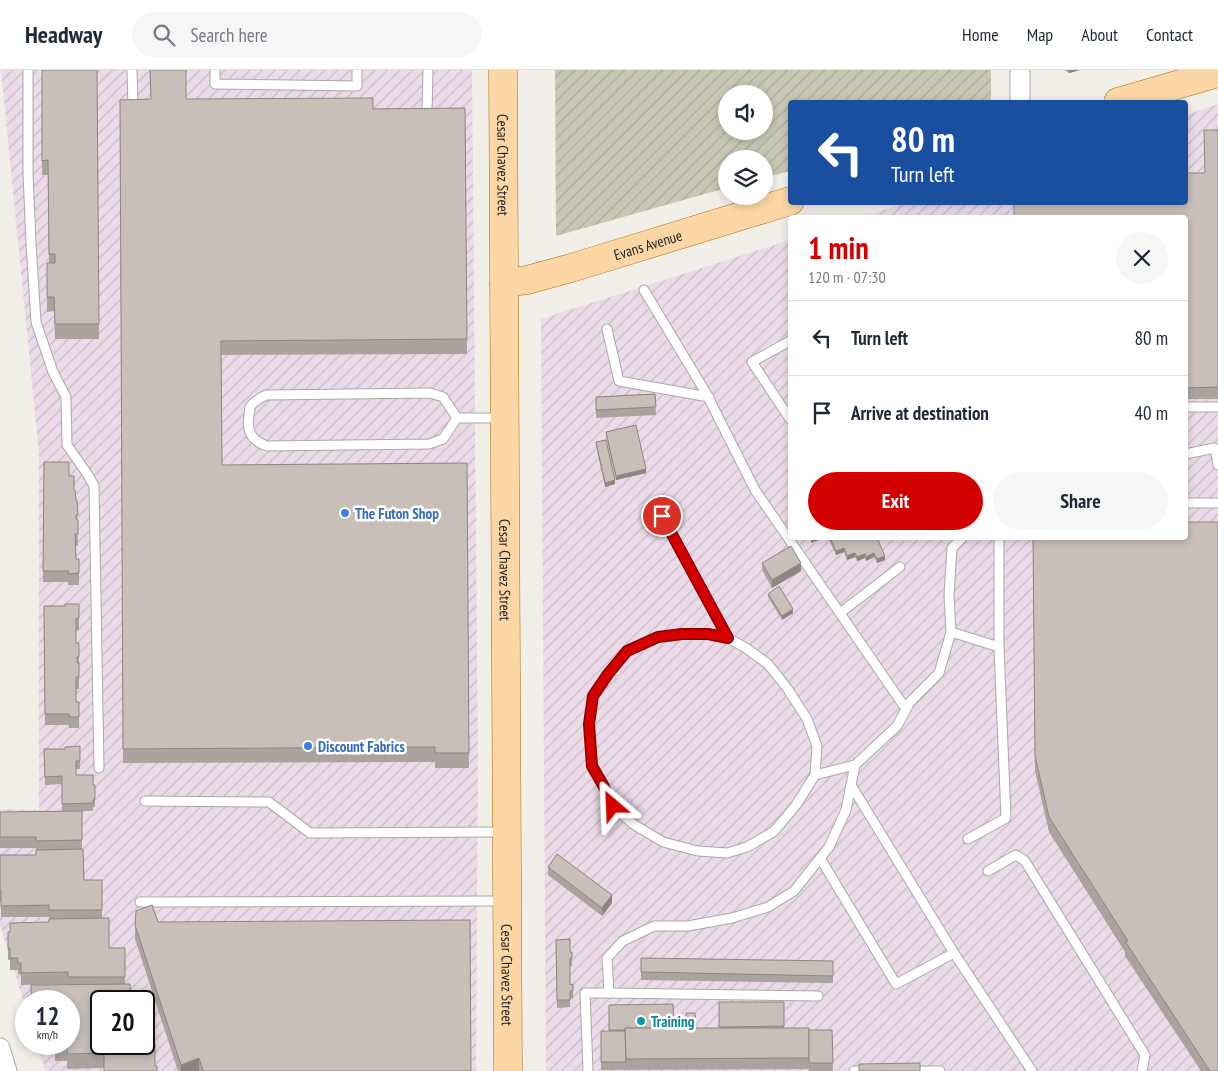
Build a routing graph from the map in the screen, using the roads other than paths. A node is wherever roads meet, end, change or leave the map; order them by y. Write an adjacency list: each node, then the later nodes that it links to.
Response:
1 (28, 70): 40 (lane)
2 (132, 70): 11 (lane)
3 (215, 70): 4 (lane)
4 (357, 70)
5 (428, 70): 12 (lane)
6 (503, 70): 14 (main road, Cesar Chavez Street)
7 (1020, 70): 9 (street)
8 (1218, 73): 10 (main road)
9 (1020, 100)
10 (1125, 100)
11 (133, 105)
12 (427, 112)
13 (788, 202): 14 (main road, Evans Avenue)
14 (504, 283): 23 (main road, Cesar Chavez Street)
15 (644, 290): 18 (lane)
16 (607, 330): 18 (lane)
17 (788, 343): 21 (lane)
18 (708, 397): 29 (lane)
19 (1188, 407): 20 (lane)
20 (1218, 407)
21 (788, 416)
22 (457, 418): 22 (lane); 23 (lane)
23 (504, 418): 44 (main road, Cesar Chavez Street)
24 (1188, 453): 25 (lane)
25 (1218, 465)
26 (1188, 503): 27 (lane)
27 (1218, 503)
28 (662, 516): 36 (lane)
29 (788, 537)
30 (790, 540): 34 (lane)
31 (960, 540): 35 (lane)
32 (999, 540): 37 (lane)
33 (900, 567): 34 (lane)
34 (840, 613): 38 (lane)
35 (951, 632): 37 (lane); 38 (lane)
36 (728, 638): 41 (lane); 41 (lane)
37 (999, 647): 45 (lane)
38 (906, 709): 39 (lane)
39 (855, 765): 41 (lane); 42 (lane)
40 (99, 768)
41 (815, 775)
42 (851, 785): 46 (lane); 50 (lane)
43 (145, 801): 44 (lane)
44 (507, 832): 48 (main road, Cesar Chavez Street)
45 (968, 838)
46 (820, 858): 50 (lane); 51 (lane)
47 (988, 871): 62 (lane)
48 (507, 901): 49 (lane); 55 (main road, Cesar Chavez Street)
49 (140, 902)
50 (954, 953): 61 (lane)
51 (609, 993): 52 (lane); 56 (lane)
52 (818, 996)
53 (0, 1048): 54 (street)
54 (7, 1071)
55 (508, 1071)
56 (588, 1071)
57 (854, 1071): 58 (lane)
58 (883, 1071)
59 (902, 1071): 60 (lane)
60 (940, 1071)
61 (1032, 1071)
62 (1142, 1071)

